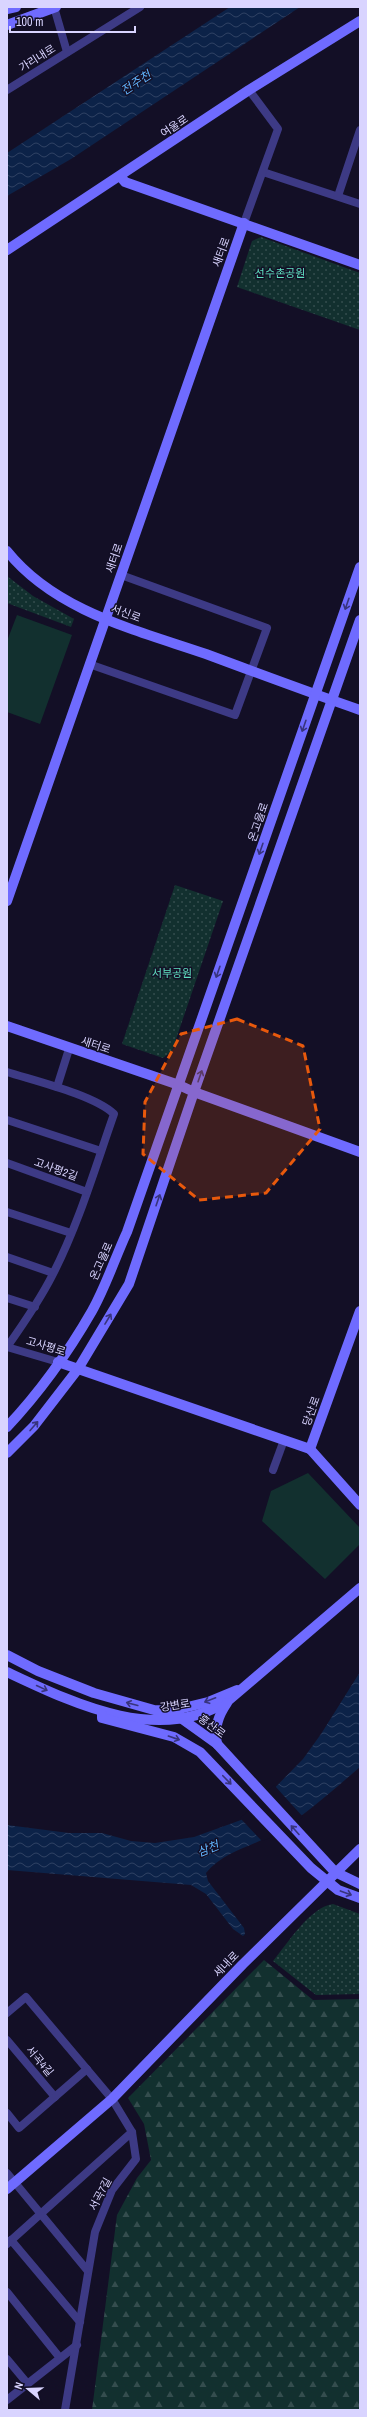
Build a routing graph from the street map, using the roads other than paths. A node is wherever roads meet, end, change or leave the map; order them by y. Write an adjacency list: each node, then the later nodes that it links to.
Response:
1 (16, 7): 4 (street)
2 (55, 7): 5 (street); 7 (street)
3 (140, 7): 7 (street, 가리내로)
4 (7, 9)
5 (7, 25)
6 (359, 25): 9 (street, 여울로)
7 (67, 52): 8 (street, 가리내로)
8 (7, 90)
9 (249, 90): 11 (street, 새터로); 12 (street, 여울로)
10 (360, 130): 13 (street)
11 (263, 172): 13 (street); 15 (street, 새터로)
12 (120, 176): 15 (street); 16 (street, 여울로)
13 (338, 196): 14 (street)
14 (360, 204)
15 (244, 223): 17 (street); 20 (street, 새터로)
16 (7, 250)
17 (360, 265)
18 (7, 550): 21 (street, 서신로)
19 (360, 567): 25 (street, 온고을로, one-way to 25)
20 (121, 575): 21 (street, 새터로); 24 (street)
21 (106, 619): 23 (street, 새터로); 24 (street, 서신로)
22 (360, 620): 26 (street)
23 (89, 664): 24 (street); 28 (street, 새터로)
24 (252, 671): 25 (street, 서신로)
25 (315, 694): 26 (street, 서신로); 32 (street, 온고을로, one-way to 32)
26 (333, 700): 27 (street, 서신로); 34 (street, one-way to 26)
27 (360, 710)
28 (7, 901)
29 (7, 1026): 30 (street, 새터로)
30 (70, 1049): 32 (street, 새터로); 33 (street)
31 (7, 1072): 33 (street)
32 (179, 1085): 34 (street); 48 (street, 온고을로)
33 (57, 1087): 36 (street, 고사평2길)
34 (194, 1092): 37 (street); 49 (street, one-way to 34)
35 (7, 1120): 36 (street)
36 (101, 1151): 39 (street, 고사평2길)
37 (360, 1152)
38 (7, 1163): 39 (street, 고사평2길)
39 (87, 1192): 41 (street, 고사평2길)
40 (7, 1212): 41 (street)
41 (71, 1233): 43 (street, 고사평2길)
42 (7, 1257): 43 (street)
43 (53, 1273): 45 (street, 고사평2길)
44 (7, 1298): 45 (street)
45 (35, 1307): 47 (street, 고사평2길)
46 (360, 1311): 52 (street, 당산로)
47 (7, 1347): 48 (street, 고사평로)
48 (58, 1362): 49 (street, 고사평로); 50 (street, 온고을로)
49 (78, 1369): 51 (street); 53 (street, one-way to 49)
50 (7, 1427)
51 (284, 1440): 52 (street); 54 (street)
52 (310, 1449): 55 (street)
53 (7, 1454)
54 (274, 1470)
55 (360, 1505)
56 (360, 1588): 59 (street, 강변로)
57 (7, 1655): 61 (street, 홍산로, one-way to 57)
58 (7, 1672): 62 (street, one-way to 62)
59 (247, 1686): 60 (street, 강변로); 61 (street, 강변로, one-way to 61)
60 (229, 1700): 63 (street, 강변로); 64 (street)
61 (170, 1711): 63 (street, 홍산로)
62 (101, 1712): 63 (street, 강변로); 67 (street, one-way to 67)
63 (181, 1718): 64 (street, 홍산로)
64 (217, 1744): 66 (street, 홍산로, one-way to 64)
65 (360, 1849): 66 (street, 세내로)
66 (335, 1872): 67 (street, 세내로); 68 (street, 홍산로)
67 (326, 1881): 69 (street, one-way to 69); 74 (street, 세내로)
68 (360, 1884)
69 (360, 1898)
70 (7, 2013): 72 (street)
71 (7, 2040): 73 (street, 서곡4길)
72 (87, 2070): 73 (street); 74 (street)
73 (55, 2097): 75 (street)
74 (112, 2099): 76 (street, 서곡7길); 78 (street, 세내로)
75 (7, 2112)
76 (132, 2132): 80 (street, 서곡7길); 82 (street, 서곡7길)
77 (7, 2172): 78 (street)
78 (15, 2182): 79 (street, 세내로); 80 (street)
79 (7, 2189)
80 (41, 2214): 81 (street, 서곡7길); 82 (street)
81 (9, 2242): 84 (street, 서곡7길)
82 (87, 2270): 84 (street, 서곡7길)
83 (7, 2292): 87 (street)
84 (80, 2322): 85 (street, 서곡7길)
85 (77, 2345): 87 (street); 90 (street, 서곡7길)
86 (7, 2358): 88 (street)
87 (60, 2358): 88 (street)
88 (27, 2383): 89 (street)
89 (7, 2400)
90 (65, 2410)

